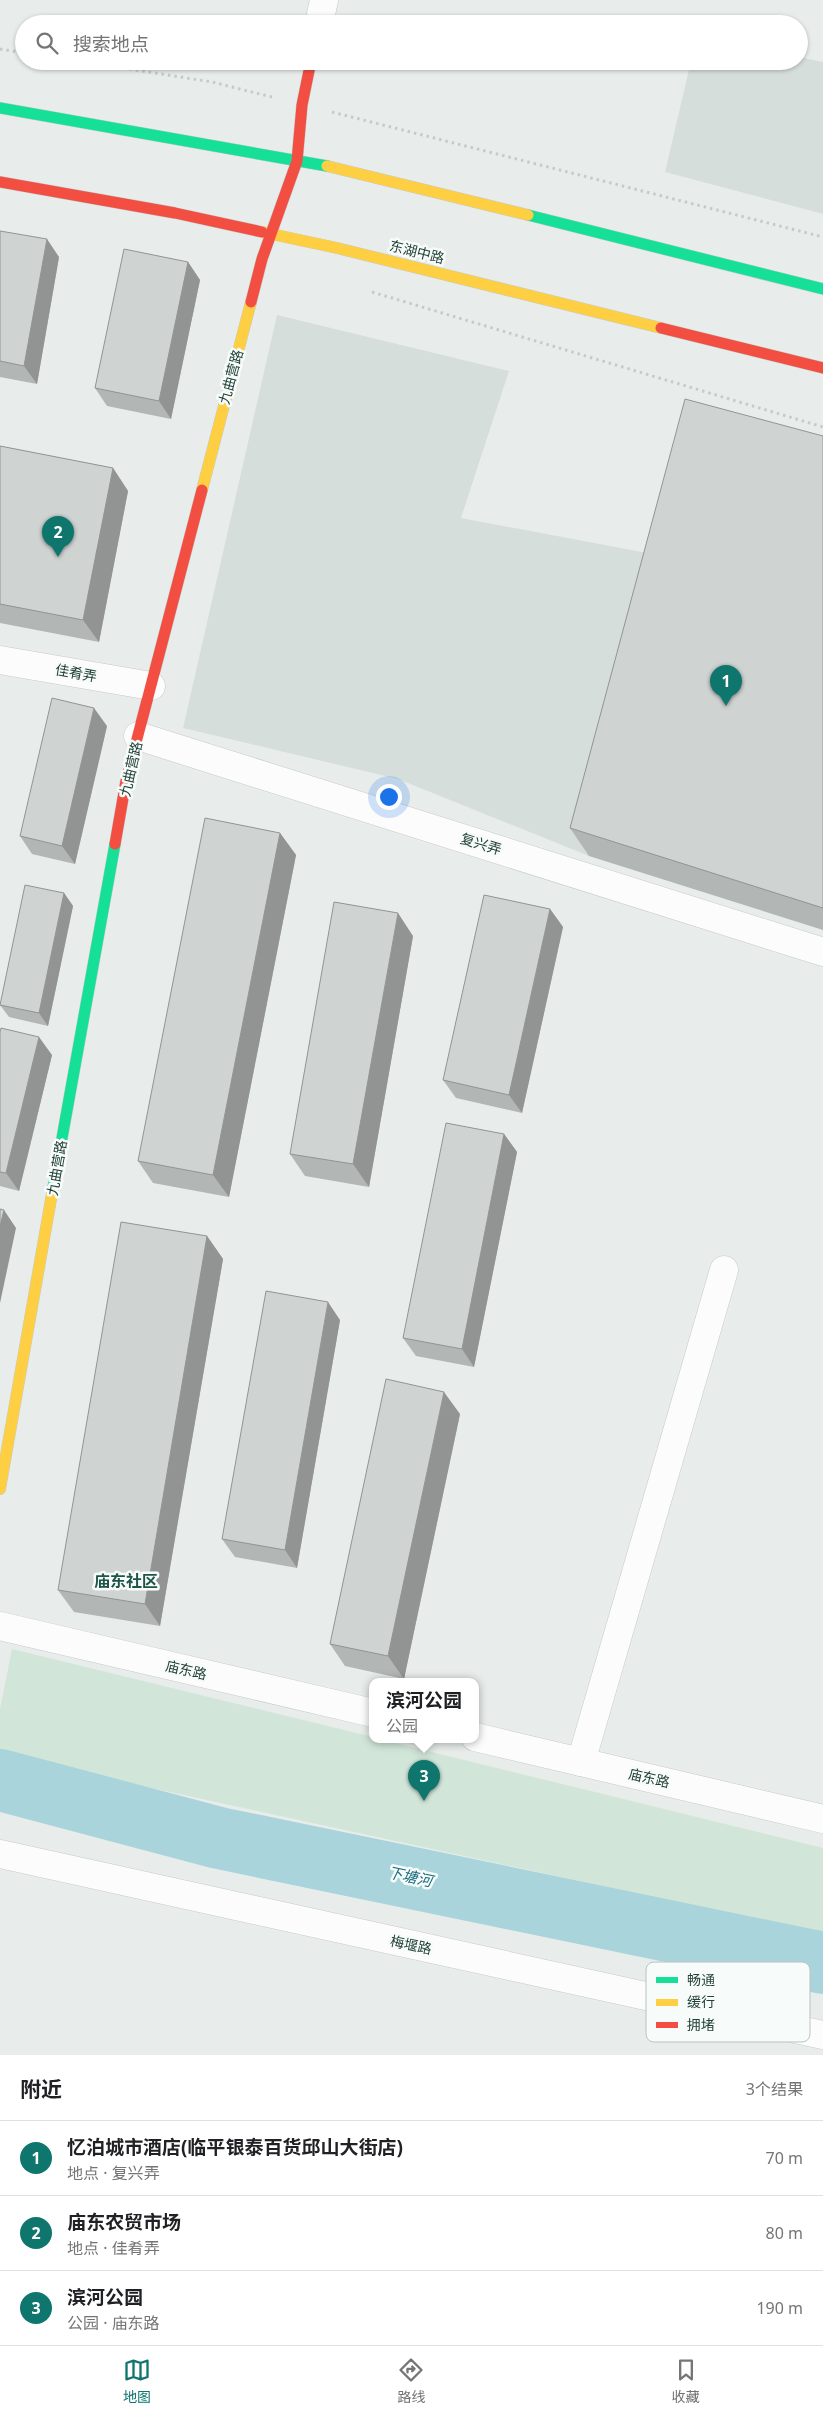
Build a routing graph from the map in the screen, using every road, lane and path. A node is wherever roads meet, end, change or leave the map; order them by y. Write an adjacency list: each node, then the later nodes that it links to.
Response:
1 (324, 0): 2 (street)
2 (321, 15)
3 (0, 49): 4 (path)
4 (15, 52)
5 (135, 70): 7 (path)
6 (309, 70): 7 (main road, 九曲营路)
7 (302, 105): 9 (main road, 九曲营路); 12 (path)
8 (0, 108): 9 (main road)
9 (297, 160): 11 (main road, 九曲营路); 13 (main road)
10 (0, 182): 11 (main road, 东湖中路)
11 (271, 234): 15 (main road, 东湖中路); 18 (main road, 九曲营路)
12 (823, 237)
13 (823, 289)
14 (367, 290): 16 (path)
15 (823, 368)
16 (823, 427)
17 (0, 660): 18 (street, 佳肴弄)
18 (152, 686): 19 (main road, 九曲营路)
19 (138, 736): 20 (street, 复兴弄); 22 (main road, 九曲营路)
20 (823, 952)
21 (724, 1270): 26 (street)
22 (0, 1489)
23 (0, 1626): 24 (street, 庙东路)
24 (369, 1713)
25 (479, 1739): 26 (street, 庙东路)
26 (581, 1762): 27 (street, 庙东路)
27 (823, 1819)
28 (0, 1854): 29 (street, 梅堰路)
29 (646, 1996)
30 (810, 2032): 31 (street, 梅堰路)
31 (823, 2035)

